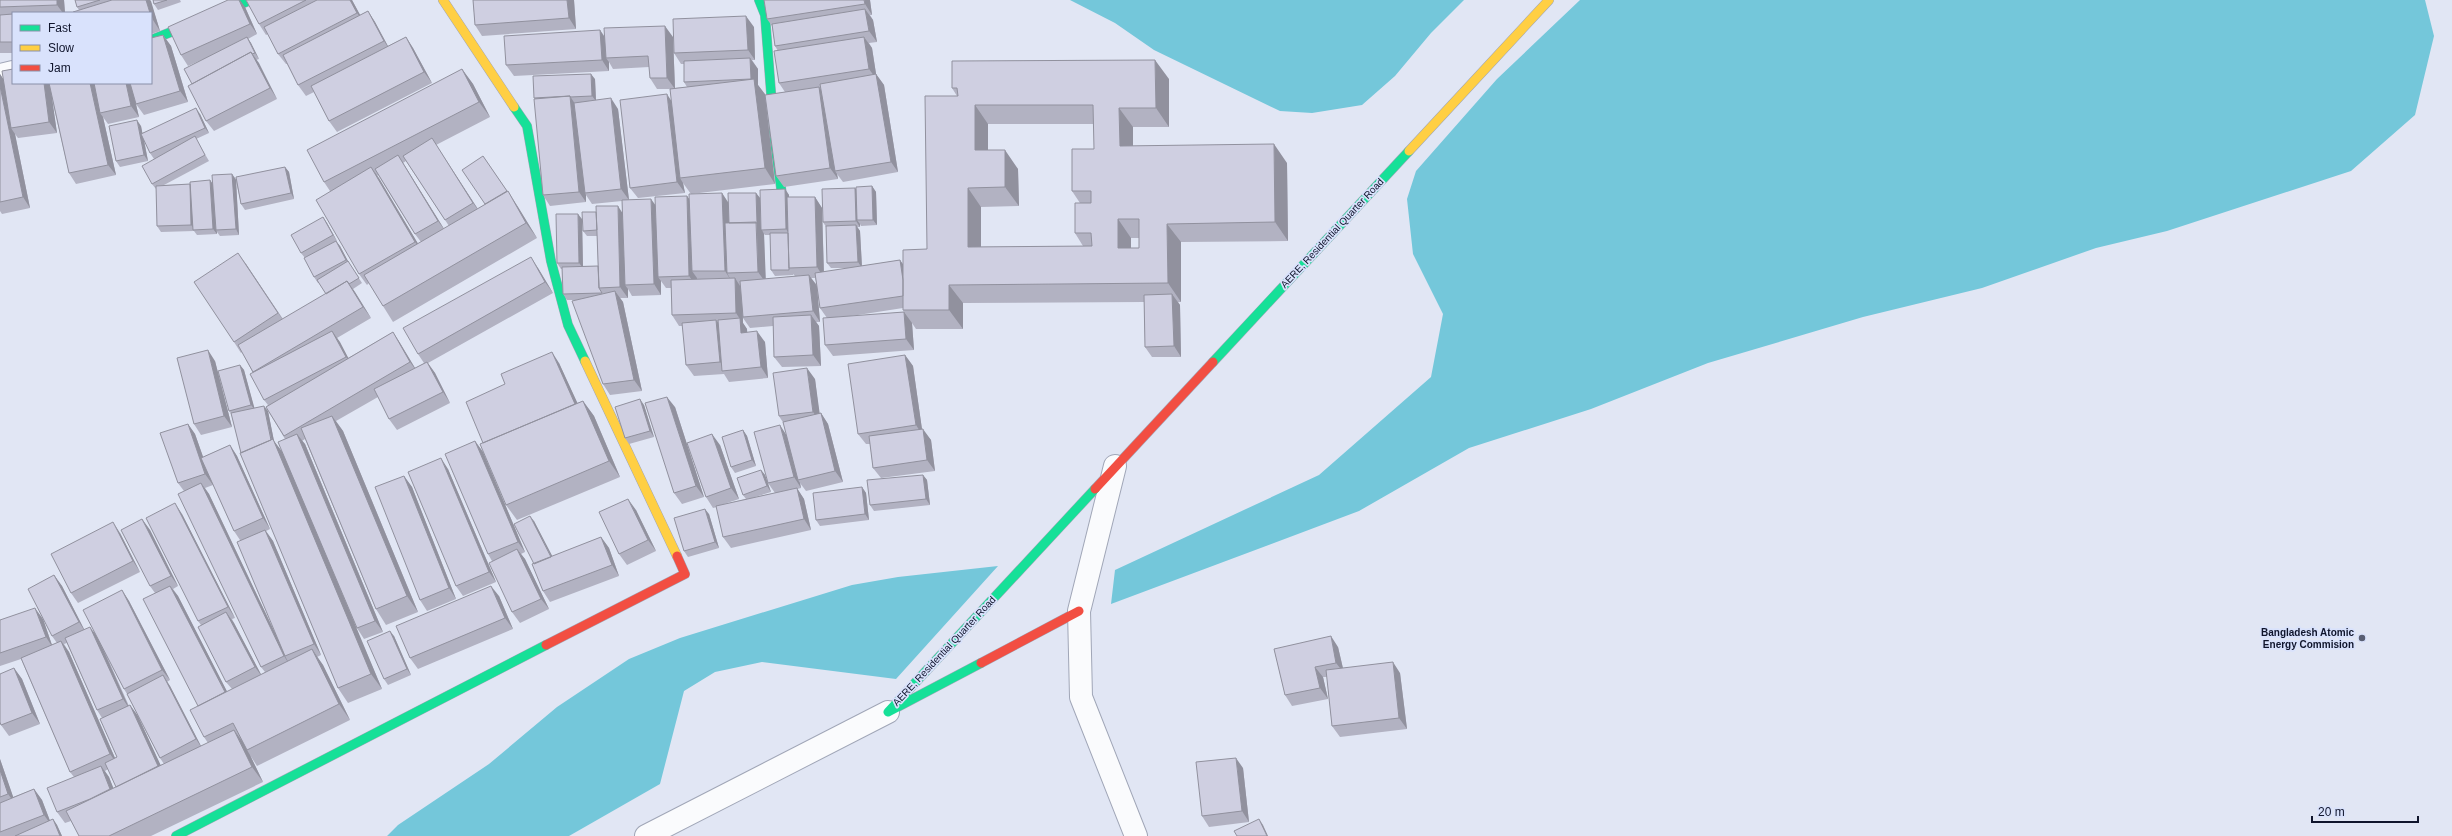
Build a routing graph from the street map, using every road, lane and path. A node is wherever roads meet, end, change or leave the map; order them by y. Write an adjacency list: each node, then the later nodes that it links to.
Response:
1 (251, 0): 5 (street)
2 (443, 0): 12 (street)
3 (759, 0): 8 (street)
4 (1549, 0): 9 (street, AERE, Residential Quarter Road)
5 (152, 40)
6 (12, 72): 7 (street)
7 (0, 75)
8 (782, 195)
9 (1115, 466): 10 (street, AERE, Residential Quarter Road); 11 (street, AERE, Residential Quarter Road)
10 (1079, 610): 11 (street, AERE, Residential Quarter Road); 14 (street, AERE, Residential Quarter Road)
11 (888, 712): 13 (street)
12 (176, 836)
13 (646, 836)
14 (1136, 836)

